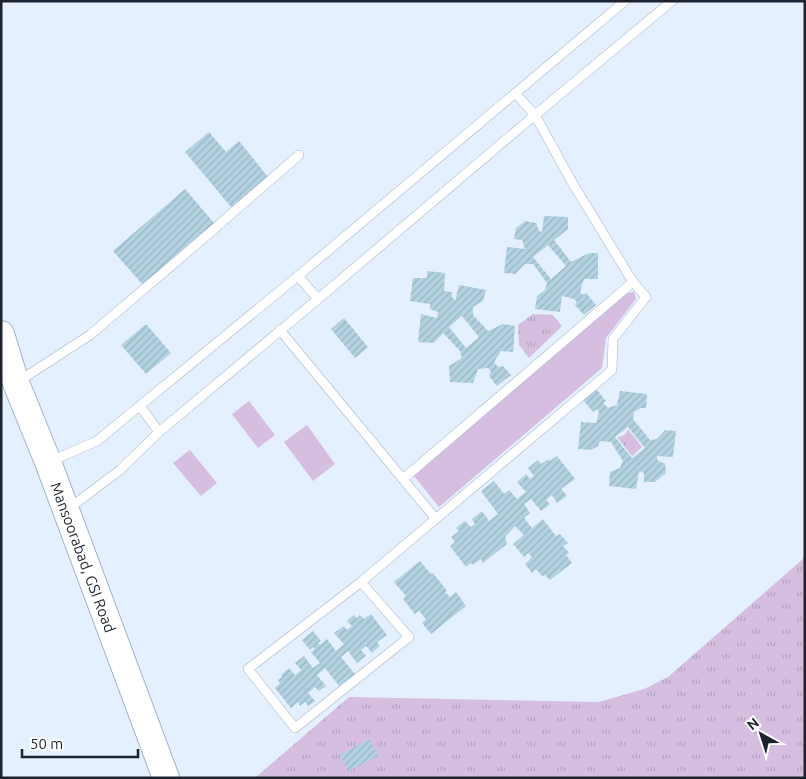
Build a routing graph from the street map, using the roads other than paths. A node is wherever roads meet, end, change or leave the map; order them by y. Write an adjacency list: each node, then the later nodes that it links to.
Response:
1 (625, 1): 3 (lane)
2 (672, 1): 4 (lane)
3 (515, 93): 4 (lane); 6 (lane)
4 (535, 114): 7 (lane); 8 (lane)
5 (299, 155): 11 (lane)
6 (298, 276): 8 (lane); 12 (lane)
7 (633, 282): 15 (lane); 17 (lane)
8 (318, 299): 9 (lane)
9 (280, 330): 13 (lane); 15 (lane)
10 (1, 334): 11 (street, Mansoorabad, GSI Road)
11 (16, 382): 14 (street, Mansoorabad, GSI Road)
12 (140, 406): 13 (lane); 14 (lane)
13 (159, 432): 16 (lane)
14 (48, 462): 16 (street, Mansoorabad, GSI Road)
15 (403, 479): 17 (lane)
16 (66, 510): 19 (street, Mansoorabad, GSI Road)
17 (436, 518): 18 (lane)
18 (361, 582): 18 (lane)
19 (166, 778)

